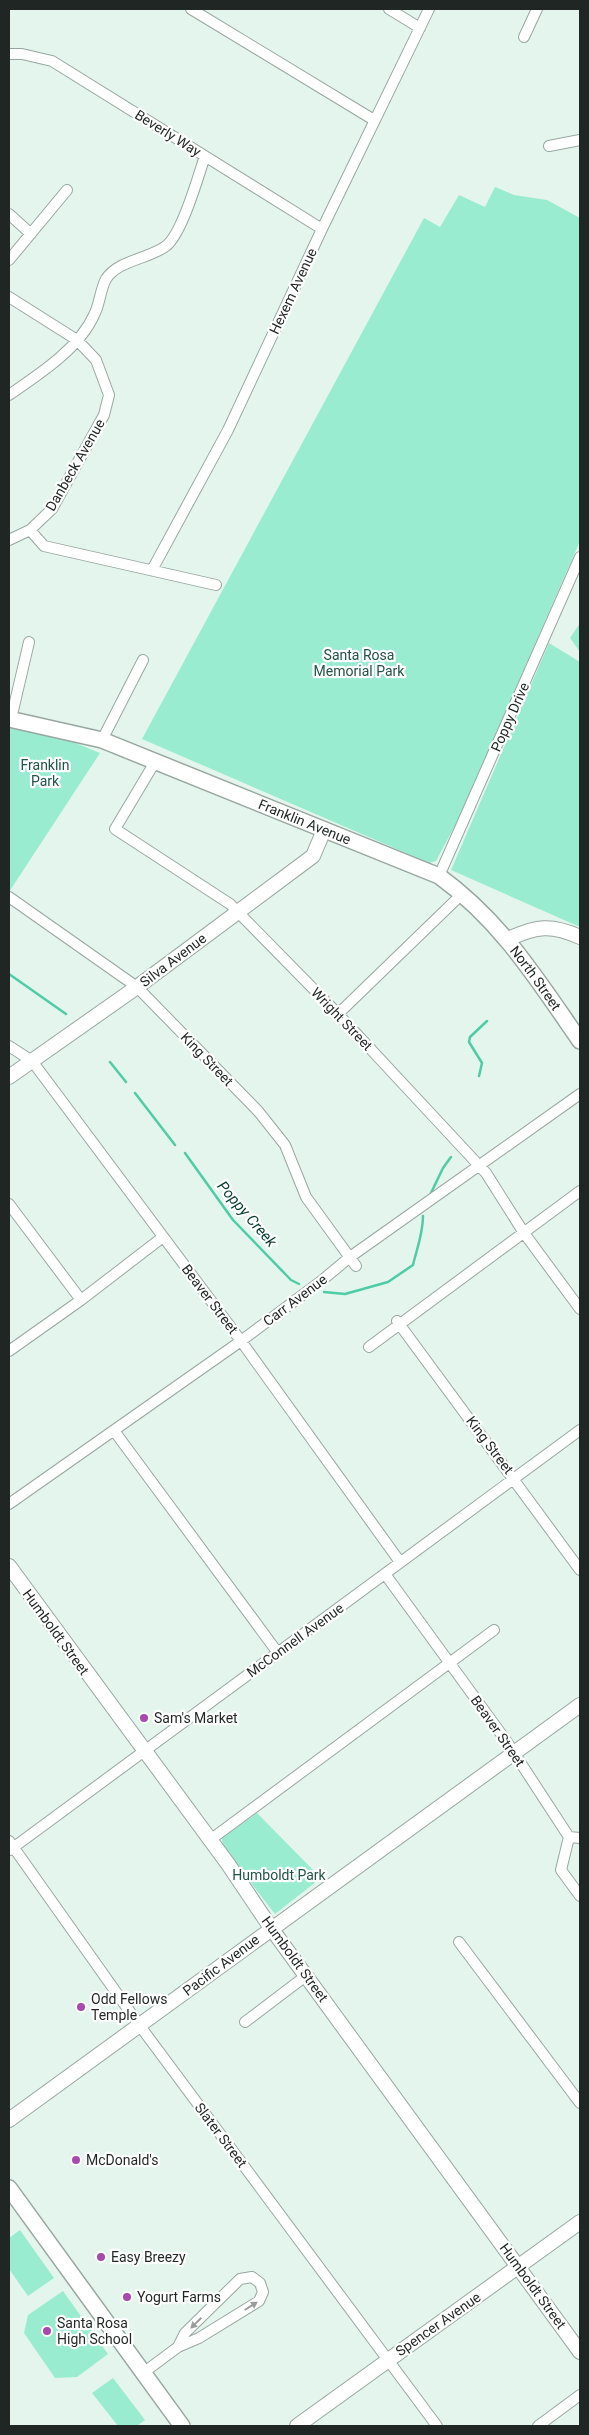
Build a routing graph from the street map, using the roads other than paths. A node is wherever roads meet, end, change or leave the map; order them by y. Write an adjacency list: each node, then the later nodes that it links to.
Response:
1 (191, 9): 8 (street)
2 (389, 9): 5 (street)
3 (429, 9): 5 (street, Hexem Avenue)
4 (537, 9): 6 (street)
5 (420, 28): 8 (street, Hexem Avenue)
6 (524, 37)
7 (9, 54): 11 (street, Beverly Way)
8 (374, 120): 14 (street, Hexem Avenue)
9 (580, 140): 10 (street)
10 (549, 146)
11 (206, 156): 14 (street, Beverly Way); 18 (street)
12 (67, 190): 15 (street)
13 (9, 214): 15 (street)
14 (322, 229): 23 (street, Hexem Avenue)
15 (31, 234): 16 (street)
16 (9, 260)
17 (9, 297): 18 (street, Danbeck Avenue)
18 (76, 340): 19 (street); 20 (street, Danbeck Avenue)
19 (9, 395)
20 (30, 530): 21 (street, Danbeck Avenue); 23 (street)
21 (9, 540)
22 (580, 557): 31 (street, Poppy Drive)
23 (152, 570): 24 (street)
24 (216, 585)
25 (30, 642): 27 (street)
26 (143, 660): 28 (street)
27 (10, 719): 28 (main road, Franklin Avenue)
28 (102, 740): 29 (main road, Franklin Avenue)
29 (155, 762): 30 (main road, Franklin Avenue); 34 (street, Wright Street)
30 (324, 830): 31 (main road, Franklin Avenue); 34 (street, Silva Avenue)
31 (439, 876): 32 (main road, Franklin Avenue)
32 (463, 893): 36 (main road, Franklin Avenue); 38 (street)
33 (9, 897): 37 (street, King Street)
34 (237, 912): 37 (street, Silva Avenue); 38 (street, Wright Street)
35 (580, 936): 36 (street)
36 (508, 938): 39 (main road, North Street)
37 (137, 987): 41 (street, Silva Avenue); 49 (street, King Street)
38 (338, 1014): 44 (street, Wright Street)
39 (580, 1041)
40 (9, 1046): 41 (street, Beaver Street)
41 (32, 1061): 42 (street, Silva Avenue); 48 (street, Beaver Street)
42 (9, 1077)
43 (580, 1094): 44 (street, Carr Avenue)
44 (479, 1166): 47 (street, Wright Street); 49 (street, Carr Avenue)
45 (580, 1191): 47 (street)
46 (9, 1204): 50 (street)
47 (524, 1233): 51 (street, Wright Street); 52 (street)
48 (163, 1237): 50 (street); 53 (street, Beaver Street)
49 (353, 1261): 53 (street, Carr Avenue)
50 (81, 1300): 55 (street)
51 (580, 1309)
52 (399, 1323): 54 (street); 58 (street, King Street)
53 (242, 1341): 57 (street, Carr Avenue); 60 (street, Beaver Street)
54 (369, 1347)
55 (9, 1350)
56 (580, 1430): 58 (street, McConnell Avenue)
57 (115, 1432): 59 (street, Carr Avenue); 65 (street)
58 (514, 1479): 60 (street, McConnell Avenue); 62 (street, King Street)
59 (9, 1504)
60 (400, 1562): 63 (street, McConnell Avenue)
61 (9, 1566): 68 (street, Humboldt Street)
62 (580, 1570)
63 (385, 1574): 65 (street, McConnell Avenue); 66 (street, Beaver Street)
64 (494, 1630): 66 (street)
65 (278, 1653): 68 (street, McConnell Avenue)
66 (450, 1664): 69 (street, Beaver Street); 72 (street)
67 (580, 1705): 69 (street, Pacific Avenue)
68 (144, 1751): 72 (street, Humboldt Street); 73 (street, McConnell Avenue)
69 (514, 1753): 70 (street, Beaver Street); 75 (street, Pacific Avenue)
70 (569, 1837): 71 (street); 74 (street)
71 (580, 1838)
72 (210, 1840): 75 (street, Humboldt Street)
73 (10, 1846): 79 (street, Slater Street)
74 (580, 1896)
75 (272, 1928): 77 (street, Humboldt Street); 79 (street, Pacific Avenue)
76 (459, 1942): 80 (street)
77 (307, 1975): 78 (street); 84 (street, Humboldt Street)
78 (245, 2022)
79 (140, 2026): 81 (street, Pacific Avenue); 87 (street, Slater Street)
80 (580, 2102)
81 (9, 2120)
82 (9, 2188): 88 (main road)
83 (580, 2222): 84 (street, Spencer Avenue)
84 (519, 2266): 86 (street, Humboldt Street); 87 (street, Spencer Avenue)
85 (178, 2347): 85 (street, one-way to 85); 88 (street)
86 (580, 2352)
87 (388, 2360): 91 (street, Spencer Avenue); 92 (street, Slater Street)
88 (143, 2373): 90 (main road)
89 (580, 2395): 93 (street)
90 (182, 2426)
91 (296, 2426)
92 (436, 2426)
93 (538, 2426)

